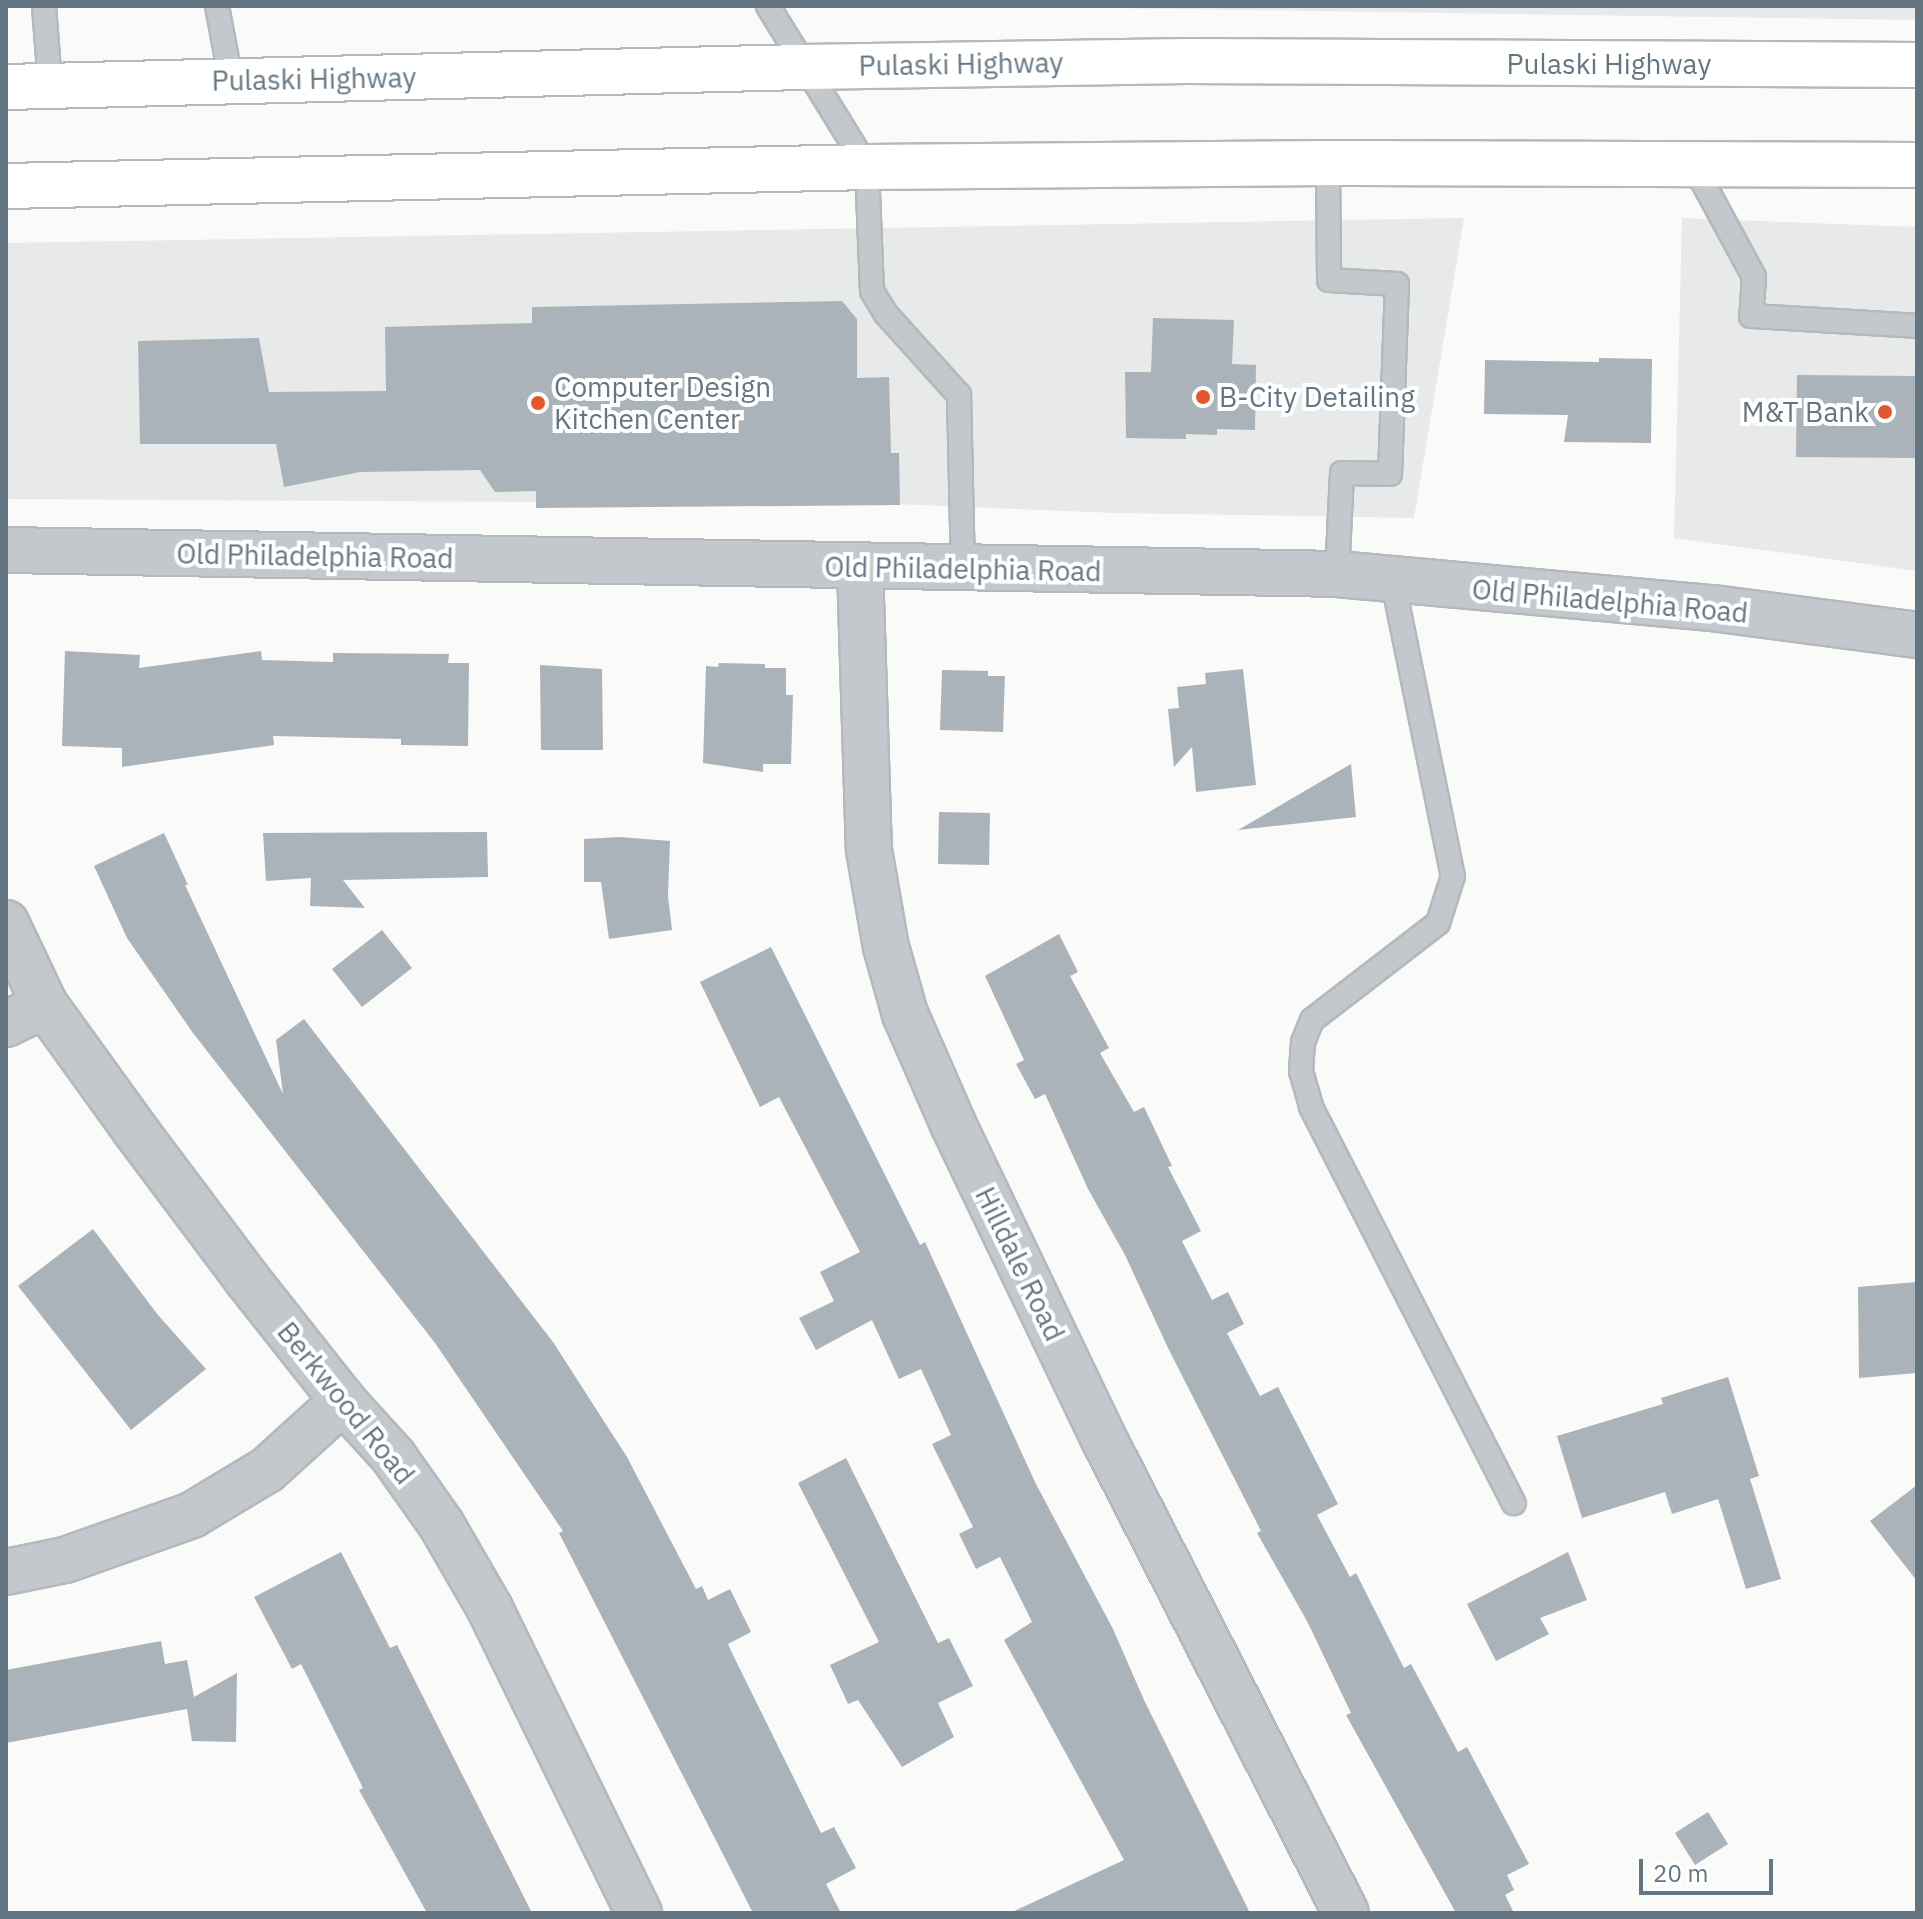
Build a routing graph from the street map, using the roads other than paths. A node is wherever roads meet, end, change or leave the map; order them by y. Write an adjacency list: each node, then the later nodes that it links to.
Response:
1 (44, 6): 7 (lane)
2 (217, 6): 6 (lane)
3 (768, 6): 5 (lane)
4 (1917, 65): 5 (highway, Pulaski Highway)
5 (804, 67): 6 (highway, Pulaski Highway); 12 (lane)
6 (231, 81): 7 (highway, Pulaski Highway)
7 (50, 84): 8 (highway, Pulaski Highway)
8 (6, 87)
9 (1328, 163): 10 (highway); 12 (highway); 18 (lane)
10 (1693, 164): 11 (highway); 14 (lane)
11 (1917, 165)
12 (867, 167): 13 (highway); 17 (lane)
13 (6, 186)
14 (1917, 326)
15 (6, 550): 16 (street, Old Philadelphia Road)
16 (860, 567): 17 (street, Old Philadelphia Road); 28 (street, Hilldale Road)
17 (963, 569): 18 (street, Old Philadelphia Road)
18 (1337, 574): 19 (street, Old Philadelphia Road)
19 (1393, 582): 20 (street, Old Philadelphia Road); 25 (lane)
20 (1917, 635)
21 (6, 923): 22 (street, Berkwood Road)
22 (45, 1005): 23 (street); 24 (street, Berkwood Road)
23 (6, 1024)
24 (343, 1401): 26 (street); 27 (street, Berkwood Road)
25 (1514, 1503)
26 (6, 1572)
27 (639, 1913)
28 (1346, 1913)

